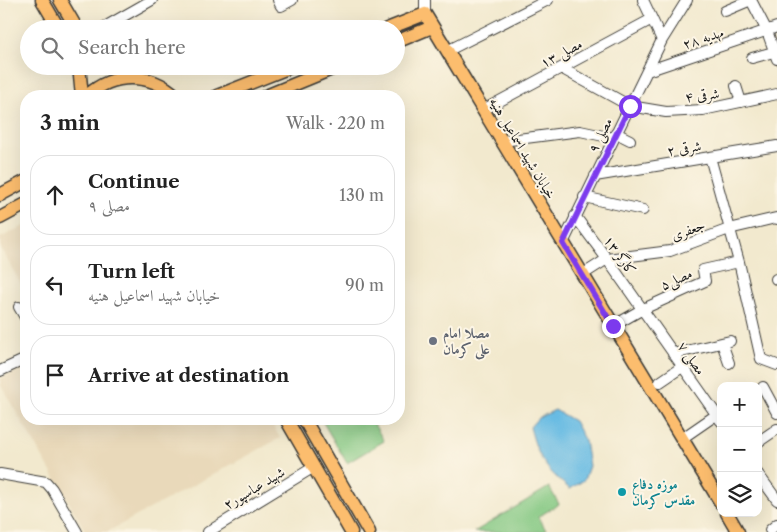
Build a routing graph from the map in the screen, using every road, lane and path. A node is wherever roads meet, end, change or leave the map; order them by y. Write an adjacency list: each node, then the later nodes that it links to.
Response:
1 (42, 0): 14 (main road)
2 (60, 0): 15 (main road)
3 (152, 0): 16 (street)
4 (292, 0): 10 (street)
5 (424, 0): 12 (street)
6 (548, 0): 22 (street)
7 (643, 0): 13 (street)
8 (687, 0): 21 (street, مصلی ۹)
9 (751, 0): 11 (street); 19 (street)
10 (280, 3)
11 (725, 11)
12 (424, 14): 17 (main road); 18 (main road, خیابان شهید اسماعیل هنیه)
13 (652, 19): 21 (street); 25 (street, مصلی ۱۳)
14 (54, 20)
15 (72, 20)
16 (116, 20)
17 (405, 22)
18 (432, 27): 20 (main road); 22 (main road, خیابان شهید اسماعیل هنیه)
19 (772, 29): 23 (street); 26 (street, مهدیه ۲۸)
20 (405, 38)
21 (662, 40): 26 (street, مصلی ۹)
22 (447, 51): 41 (main road, خیابان شهید اسماعیل هنیه)
23 (776, 54): 24 (street)
24 (752, 58)
25 (561, 68): 40 (street, ۴ شرقی); 41 (street, مصلی ۱۳)
26 (647, 71): 40 (street, مصلی ۹)
27 (80, 75): 33 (main road)
28 (128, 75): 31 (main road)
29 (270, 75): 36 (main road)
30 (317, 75): 37 (main road)
31 (132, 77): 34 (main road); 35 (main road)
32 (736, 86): 39 (street)
33 (81, 90)
34 (94, 90)
35 (170, 90)
36 (232, 90)
37 (281, 90)
38 (777, 94): 39 (street, ۴ شرقی)
39 (741, 102): 40 (street, ۴ شرقی)
40 (630, 106): 42 (street, مصلی ۹)
41 (483, 110): 44 (main road, خیابان شهید اسماعیل هنیه)
42 (615, 136): 43 (street); 44 (street); 47 (street, مصلی ۹)
43 (630, 140)
44 (502, 141): 57 (main road, خیابان شهید اسماعیل هنیه)
45 (777, 146): 46 (street, ۲ شرقی)
46 (710, 157): 47 (street, ۲ شرقی); 56 (street)
47 (594, 176): 50 (street, مصلی ۹)
48 (20, 184): 49 (main road)
49 (0, 194)
50 (584, 197): 52 (street); 53 (street, مصلی ۹)
51 (20, 207): 54 (main road)
52 (644, 210)
53 (575, 216): 57 (street, مصلی ۹); 58 (street, کارگر ۱۳)
54 (0, 218)
55 (777, 218): 56 (street, جعفری)
56 (729, 230): 58 (street, جعفری); 59 (street)
57 (563, 243): 60 (main road, خیابان شهید اسماعیل هنیه)
58 (607, 259): 60 (street); 61 (street, کارگر ۱۳)
59 (739, 262): 61 (street, مصلی۵); 66 (street)
60 (582, 275): 62 (main road, خیابان شهید اسماعیل هنیه)
61 (641, 310): 62 (street); 63 (street, مصلی ۷)
62 (613, 326): 83 (main road, خیابان شهید اسماعیل هنیه)
63 (673, 354): 65 (street); 67 (street, مصلی ۷)
64 (20, 362): 68 (street)
65 (729, 363)
66 (777, 365)
67 (682, 367): 69 (street); 72 (street, مصلی ۷)
68 (0, 371)
69 (660, 382)
70 (763, 387): 71 (street)
71 (777, 413)
72 (717, 415)
73 (717, 419): 77 (street)
74 (289, 425): 79 (main road)
75 (307, 425): 82 (main road)
76 (777, 429): 78 (street)
77 (687, 435)
78 (762, 439)
79 (314, 468): 85 (main road); 88 (street, شهید عباسپور۲)
80 (0, 474): 87 (street)
81 (762, 479): 84 (street)
82 (347, 495): 85 (main road); 90 (main road)
83 (717, 497)
84 (777, 500)
85 (334, 502): 89 (main road)
86 (729, 517): 91 (main road)
87 (77, 532)
88 (208, 532)
89 (351, 532)
90 (368, 532)
91 (738, 532)

